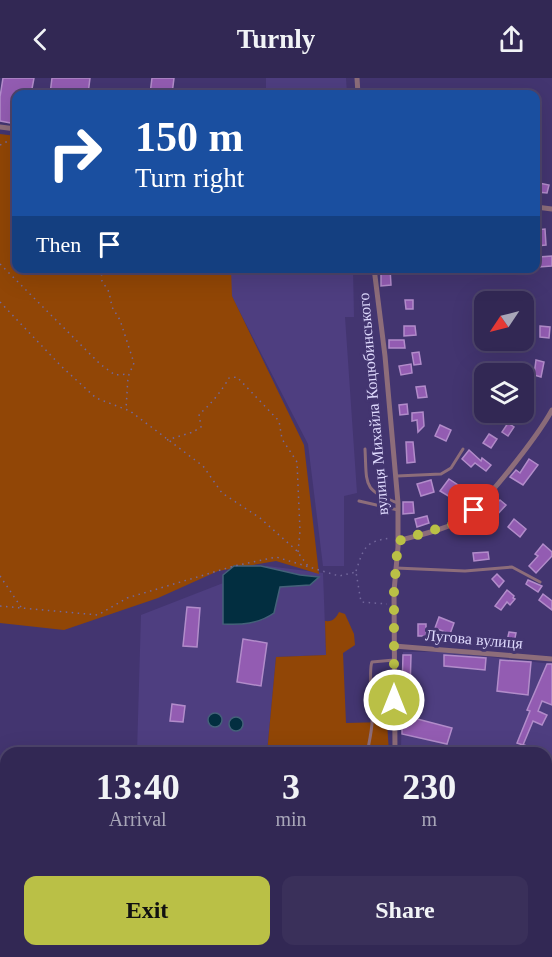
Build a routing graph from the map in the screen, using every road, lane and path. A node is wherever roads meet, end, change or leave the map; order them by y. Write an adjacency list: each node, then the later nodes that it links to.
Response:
1 (0, 264): 5 (path)
2 (101, 273): 5 (path)
3 (375, 273): 11 (street, вулиця Михайла Коцюбинського)
4 (0, 302): 6 (path)
5 (129, 374): 6 (path)
6 (126, 410): 8 (path)
7 (552, 410): 15 (street)
8 (167, 440): 16 (path); 16 (path)
9 (364, 449): 13 (lane)
10 (463, 449): 11 (lane)
11 (397, 476): 13 (street, вулиця Михайла Коцюбинського)
12 (359, 501): 14 (lane)
13 (398, 503): 14 (street, вулиця Михайла Коцюбинського)
14 (398, 510): 15 (street, вулиця Михайла Коцюбинського)
15 (398, 539): 18 (street, вулиця Михайла Коцюбинського); 19 (path)
16 (298, 553): 17 (path)
17 (309, 566): 19 (path); 24 (path)
18 (396, 568): 21 (lane); 22 (street, вулиця Михайла Коцюбинського)
19 (356, 572): 22 (path)
20 (0, 576): 24 (path)
21 (540, 582)
22 (394, 604): 25 (street, вулиця Михайла Коцюбинського)
23 (0, 606): 24 (path)
24 (21, 607)
25 (394, 646): 26 (street, Лугова вулиця); 27 (street, вулиця Михайла Коцюбинського)
26 (552, 659)
27 (394, 660): 28 (lane); 29 (street, вулиця Михайла Коцюбинського)
28 (368, 747)
29 (395, 747)

